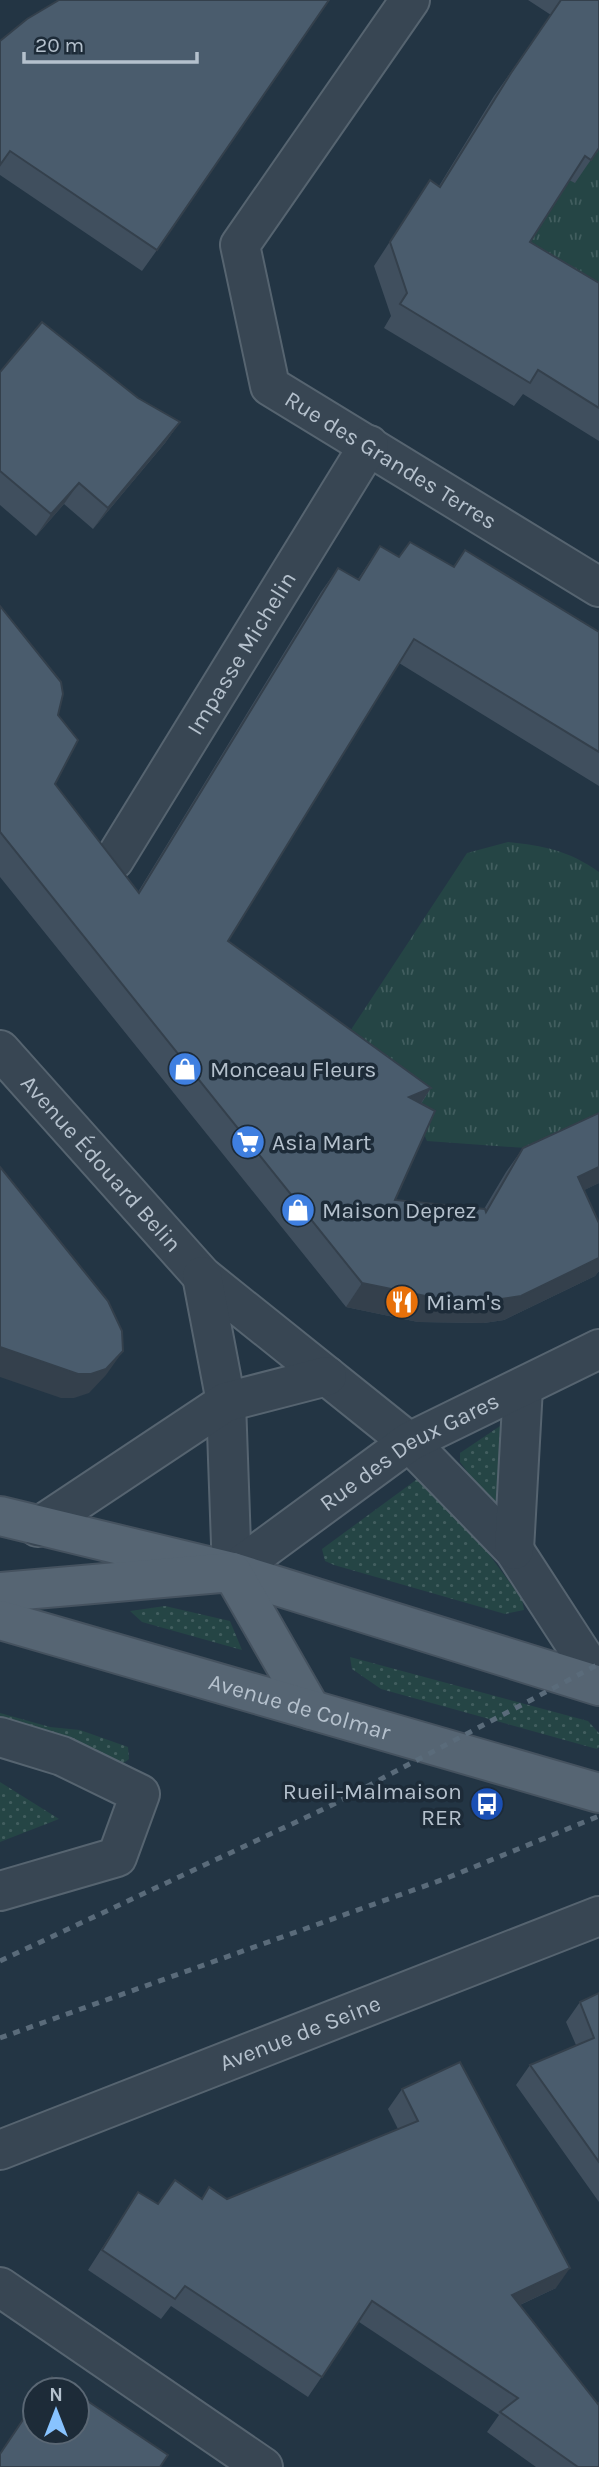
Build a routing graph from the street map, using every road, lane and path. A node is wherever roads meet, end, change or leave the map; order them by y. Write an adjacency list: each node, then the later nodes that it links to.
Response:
1 (410, 0): 2 (street, Rue des Grandes Terres)
2 (369, 445): 3 (street, Rue des Grandes Terres); 4 (street, Impasse Michelin)
3 (599, 587)
4 (114, 860)
5 (0, 1050): 6 (street, Avenue Édouard Belin)
6 (202, 1276): 8 (street, Avenue Édouard Belin); 10 (street)
7 (599, 1349): 9 (street, Rue des Deux Gares)
8 (327, 1376): 10 (street); 11 (street, Avenue Édouard Belin)
9 (523, 1387): 11 (street, Rue des Deux Gares); 14 (street)
10 (226, 1402): 13 (street); 15 (street)
11 (410, 1442): 14 (street, Avenue Édouard Belin); 15 (street, Rue des Deux Gares)
12 (0, 1516): 13 (main road)
13 (38, 1527): 15 (main road)
14 (514, 1550): 18 (street, Avenue Édouard Belin)
15 (232, 1572): 16 (main road); 18 (main road); 19 (main road)
16 (0, 1592)
17 (0, 1620): 19 (main road, Avenue de Colmar)
18 (599, 1683)
19 (311, 1710): 21 (main road, Avenue de Colmar)
20 (0, 1737): 22 (street)
21 (599, 1793)
22 (0, 1891)
23 (599, 1916): 24 (street, Avenue de Seine)
24 (0, 2150)
25 (0, 2287): 26 (street)
26 (263, 2467)

